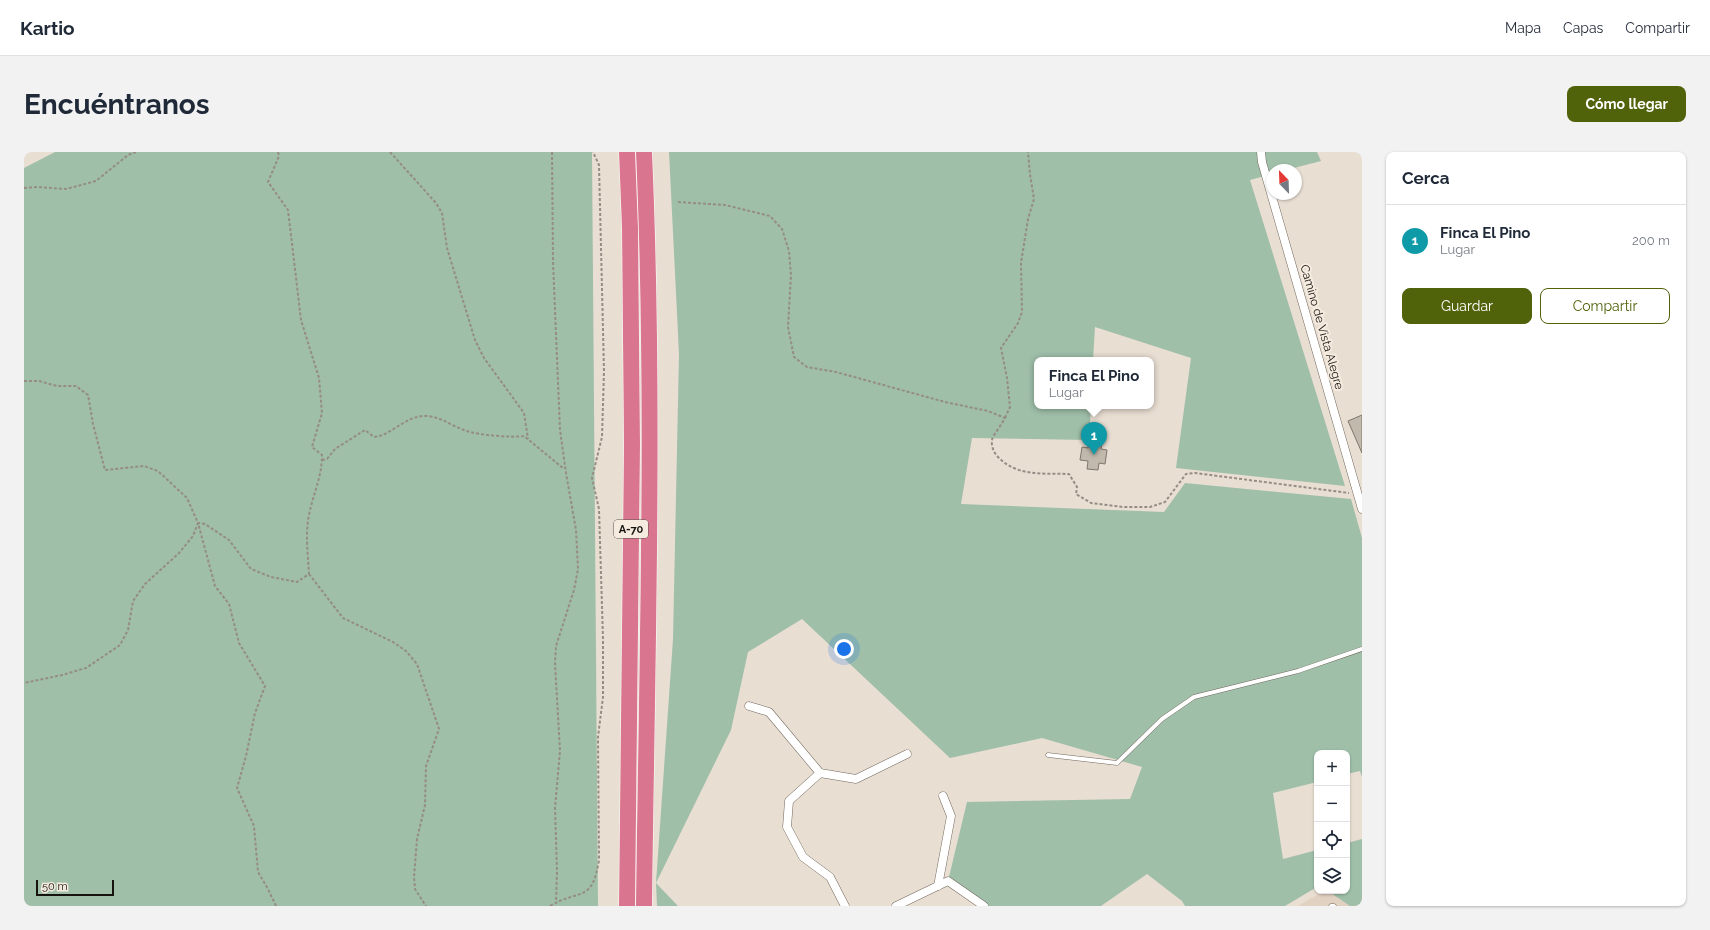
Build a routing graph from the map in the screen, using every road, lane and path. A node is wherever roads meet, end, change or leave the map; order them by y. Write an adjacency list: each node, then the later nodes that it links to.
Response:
1 (136, 152): 10 (path)
2 (278, 152): 15 (path)
3 (390, 152): 14 (path)
4 (552, 152): 16 (path)
5 (593, 152): 29 (path)
6 (627, 152): 33 (highway, A-70)
7 (644, 152): 34 (highway, A-70)
8 (1028, 152): 13 (path)
9 (1261, 152): 17 (street, Camino de Vista Alegre)
10 (24, 188)
11 (678, 202): 13 (path)
12 (24, 381): 19 (path)
13 (1005, 418): 17 (path)
14 (528, 439): 15 (path); 16 (path)
15 (322, 460): 20 (path)
16 (568, 486): 29 (path)
17 (1358, 494): 18 (street, Camino de Vista Alegre)
18 (1362, 509)
19 (198, 522): 20 (path); 22 (path); 30 (path)
20 (309, 574): 31 (path)
21 (1362, 649): 25 (lane)
22 (24, 682)
23 (749, 706): 26 (street)
24 (907, 754): 26 (street)
25 (1048, 754)
26 (820, 773): 35 (street)
27 (943, 796): 28 (street)
28 (938, 886): 36 (street); 37 (street)
29 (556, 903): 32 (path)
30 (276, 906)
31 (426, 906)
32 (550, 906)
33 (627, 906)
34 (644, 906)
35 (845, 906)
36 (896, 906)
37 (984, 906)

